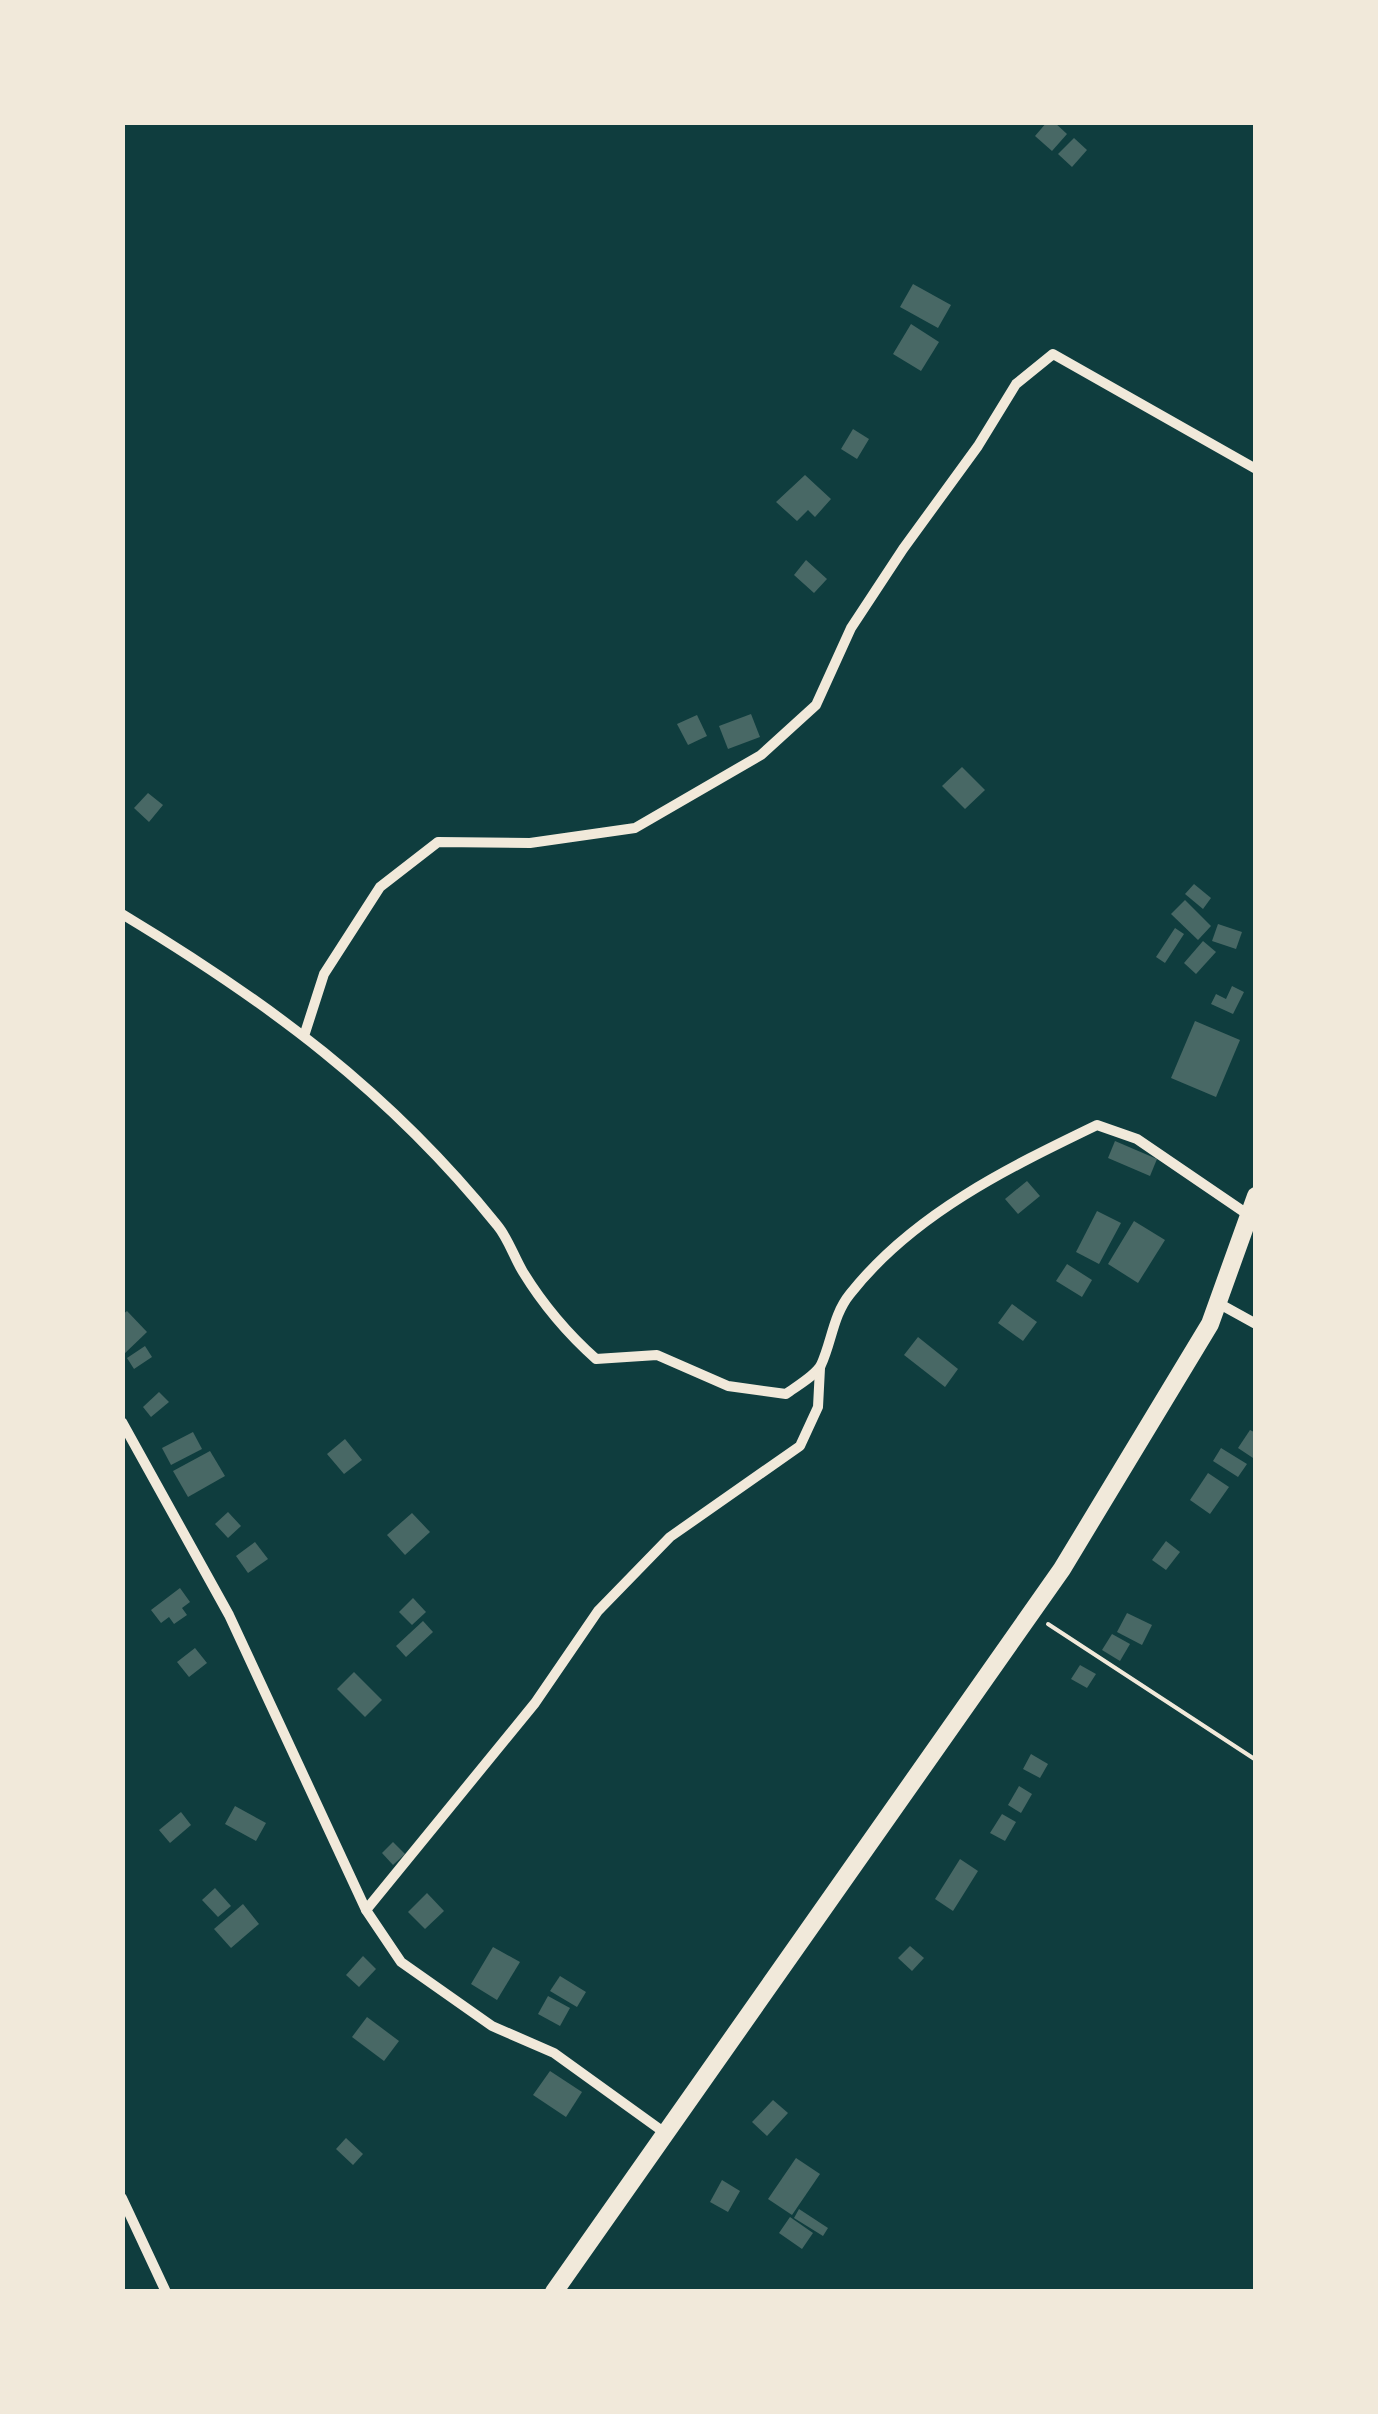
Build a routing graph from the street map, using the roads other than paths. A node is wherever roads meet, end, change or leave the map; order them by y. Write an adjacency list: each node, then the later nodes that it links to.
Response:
1 (1256, 470): 3 (street)
2 (122, 914): 3 (street)
3 (305, 1033): 8 (street)
4 (1256, 1196): 5 (highway)
5 (1250, 1216): 6 (highway); 8 (street)
6 (1218, 1303): 7 (street); 11 (highway)
7 (1256, 1324)
8 (820, 1368): 10 (street)
9 (122, 1422): 10 (street)
10 (366, 1910): 11 (street)
11 (665, 2134): 14 (highway)
12 (122, 2198): 13 (street)
13 (166, 2292)
14 (554, 2292)

